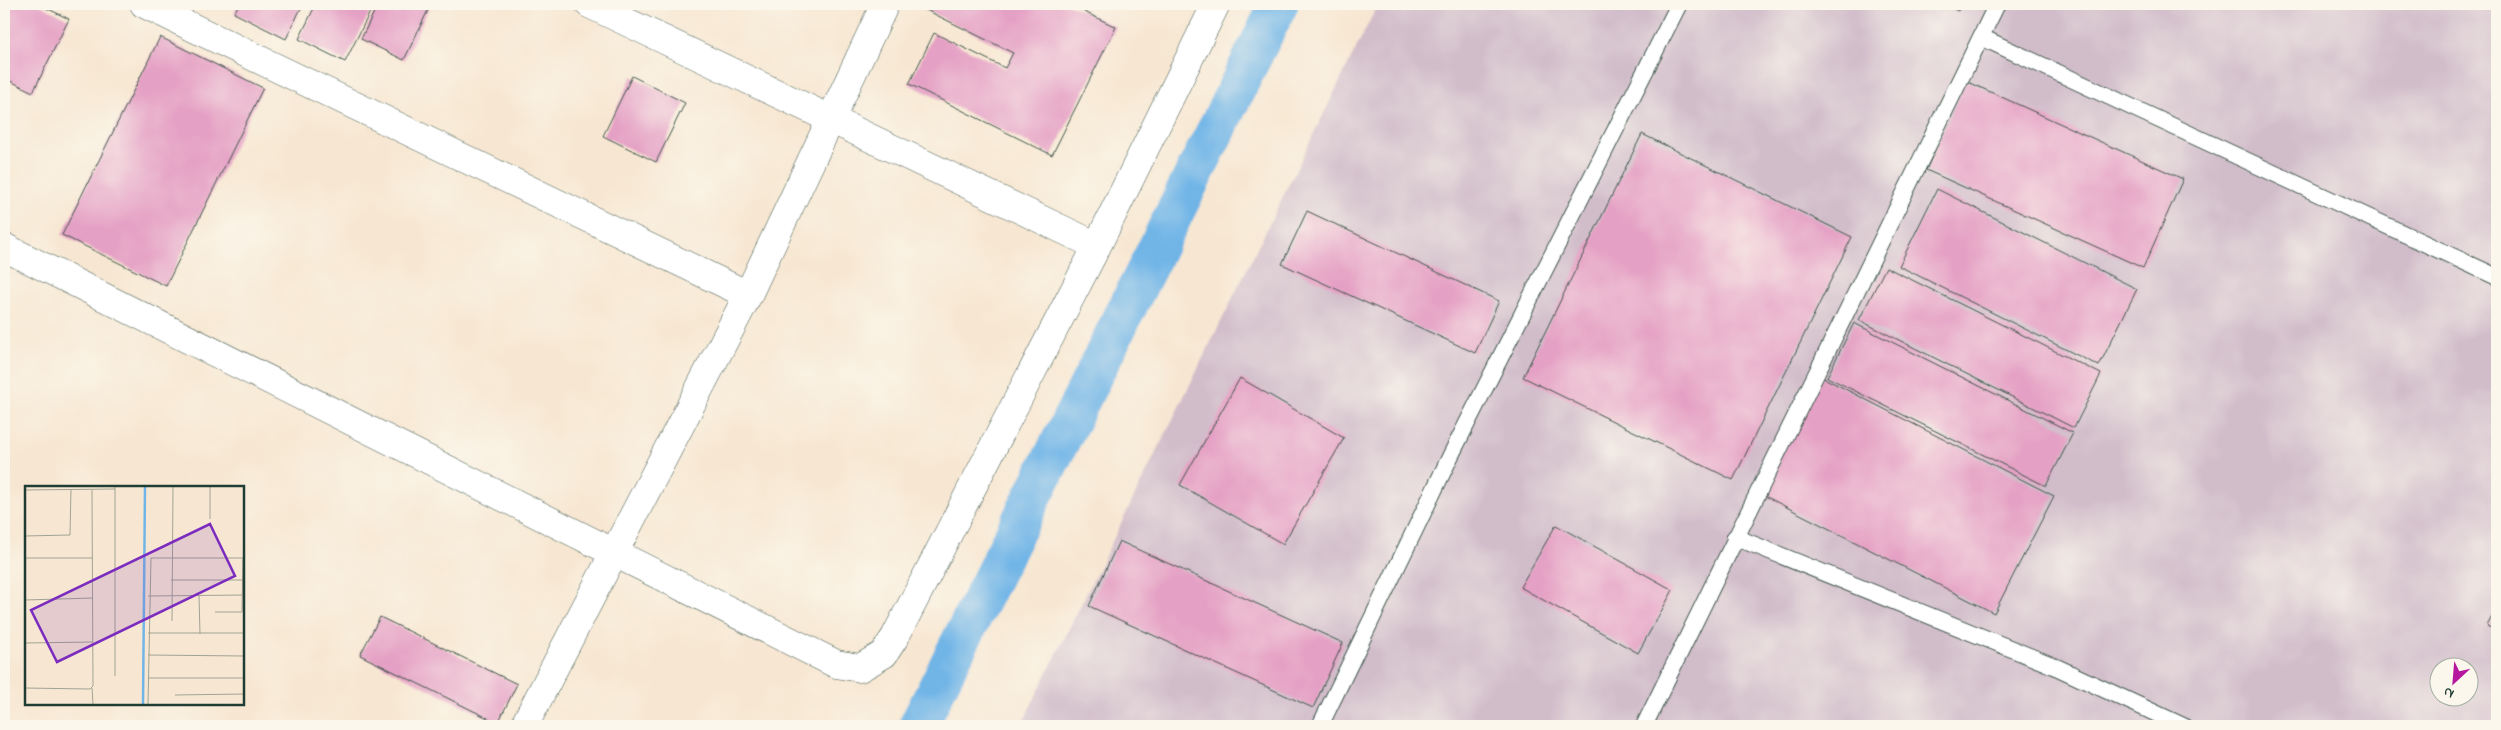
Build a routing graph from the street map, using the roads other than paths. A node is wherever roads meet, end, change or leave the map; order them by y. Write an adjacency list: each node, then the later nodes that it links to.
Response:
1 (144, 4): 12 (street)
2 (589, 4): 8 (street)
3 (885, 4): 8 (street)
4 (1216, 4): 9 (street)
5 (1679, 4): 16 (lane)
6 (1997, 4): 7 (lane)
7 (1981, 37): 11 (lane); 13 (lane)
8 (830, 119): 9 (street); 12 (street)
9 (1097, 246): 14 (street)
10 (4, 248): 14 (street)
11 (2497, 277)
12 (748, 295): 14 (street)
13 (1735, 537): 17 (lane); 18 (lane)
14 (613, 553): 15 (street)
15 (524, 726)
16 (1320, 726)
17 (1644, 726)
18 (2183, 726)

